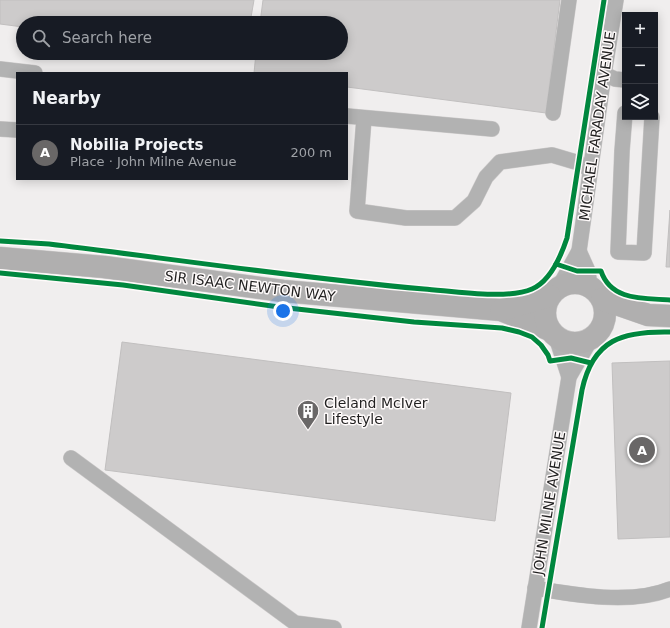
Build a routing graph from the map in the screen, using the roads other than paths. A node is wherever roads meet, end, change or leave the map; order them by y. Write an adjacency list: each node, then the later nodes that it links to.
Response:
1 (569, 0): 7 (street)
2 (616, 0): 5 (street, MICHAEL FARADAY AVENUE)
3 (0, 69): 4 (street)
4 (26, 72)
5 (604, 74): 6 (street); 15 (street, MICHAEL FARADAY AVENUE)
6 (622, 80)
7 (553, 113)
8 (348, 116): 9 (street)
9 (364, 118): 13 (street); 15 (street)
10 (624, 120): 11 (street)
11 (652, 120)
12 (0, 129): 14 (street)
13 (492, 129)
14 (16, 130)
15 (590, 170): 16 (street, MICHAEL FARADAY AVENUE)
16 (579, 251): 18 (street); 19 (street)
17 (0, 258): 20 (highway, SIR ISAAC NEWTON WAY)
18 (555, 291): 19 (highway); 20 (highway, SIR ISAAC NEWTON WAY); 23 (highway)
19 (596, 293): 21 (highway); 24 (highway)
20 (501, 310): 23 (highway, SIR ISAAC NEWTON WAY)
21 (648, 315): 22 (highway); 24 (highway)
22 (670, 316)
23 (553, 334): 24 (highway); 25 (street, JOHN MILNE AVENUE)
24 (596, 334): 25 (street, JOHN MILNE AVENUE)
25 (569, 377): 27 (street, JOHN MILNE AVENUE)
26 (71, 458): 29 (street)
27 (535, 588): 28 (street); 30 (street, JOHN MILNE AVENUE)
28 (670, 589)
29 (334, 628)
30 (529, 628)

